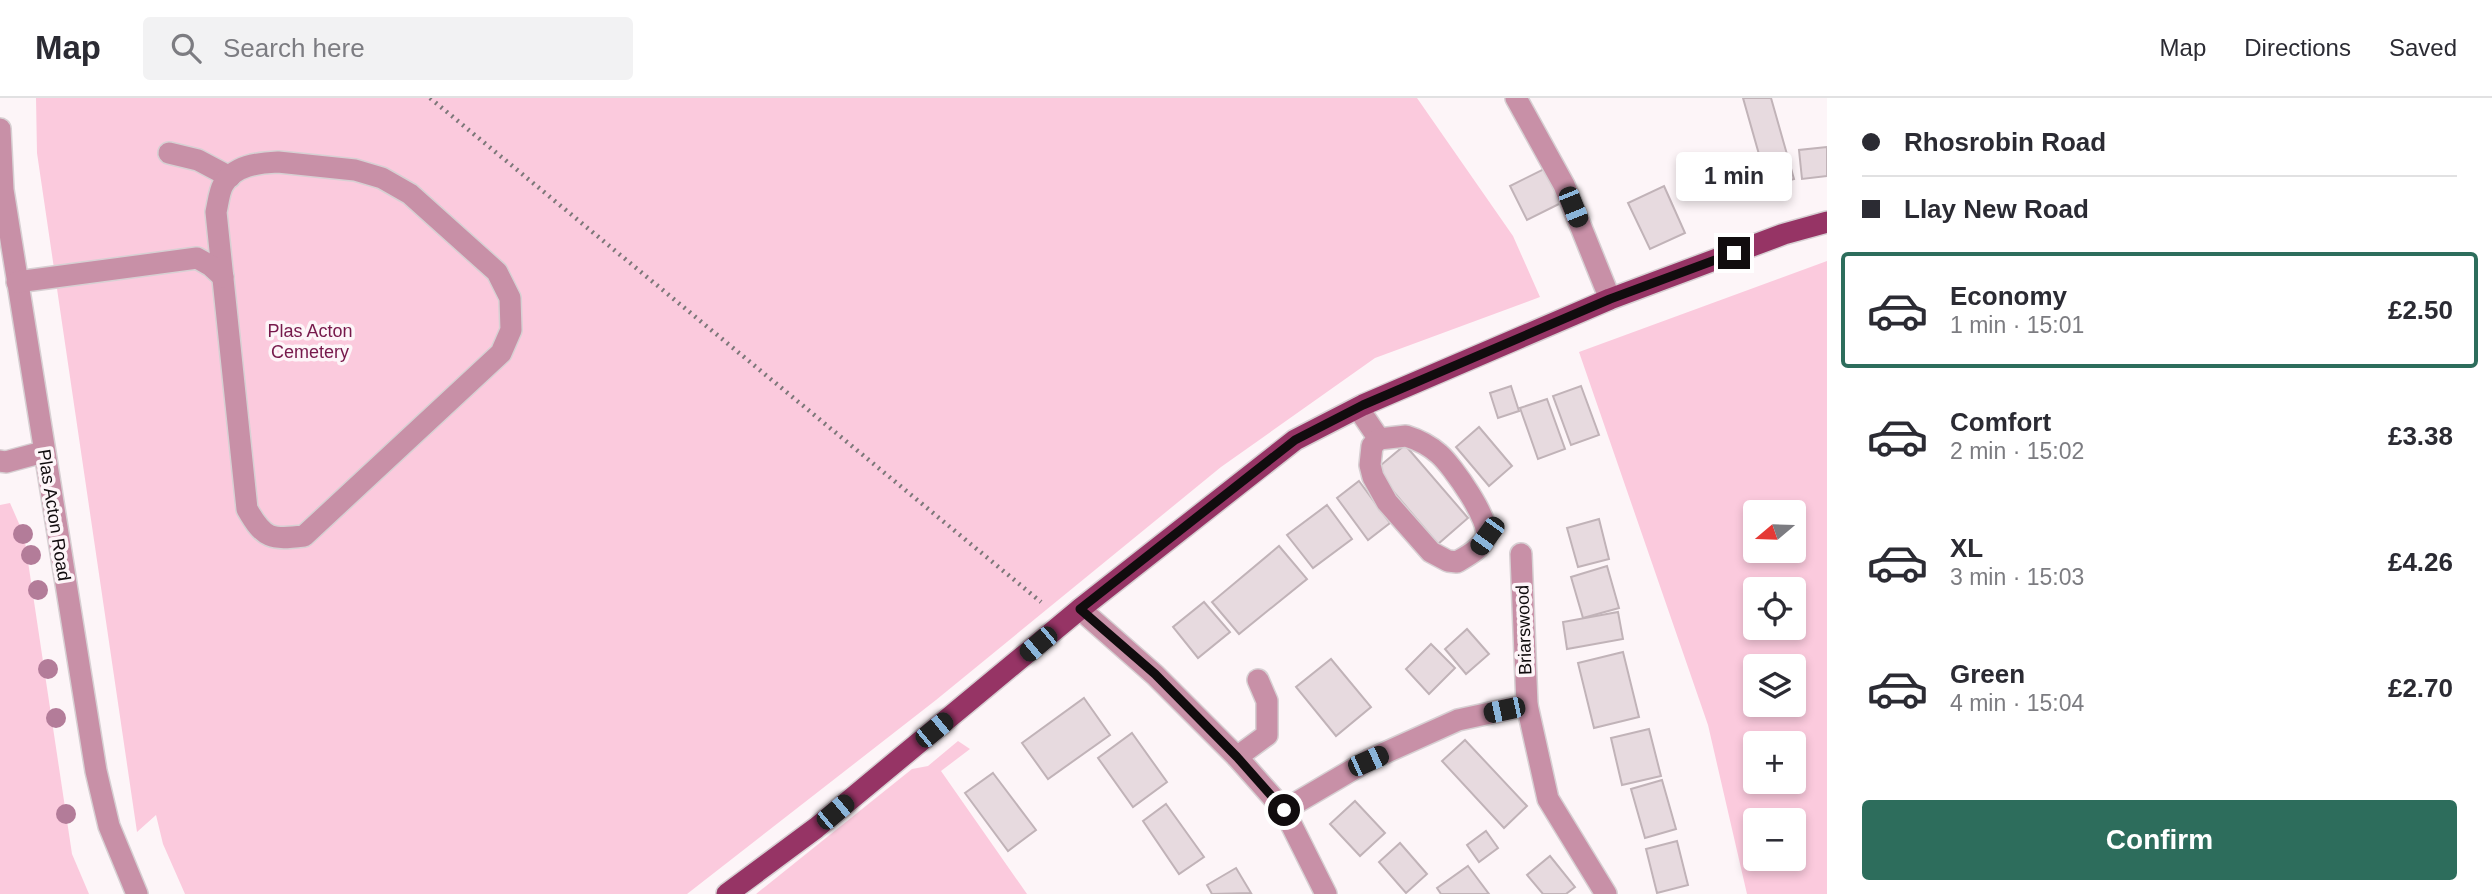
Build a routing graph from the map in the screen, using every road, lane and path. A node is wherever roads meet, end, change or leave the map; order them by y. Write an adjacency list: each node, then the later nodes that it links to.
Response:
1 (430, 98): 15 (path)
2 (1516, 98): 9 (street)
3 (0, 129): 8 (street, Plas Acton Road)
4 (169, 153): 5 (street)
5 (230, 177): 7 (street); 7 (street)
6 (1827, 222): 9 (main road)
7 (223, 277): 8 (street)
8 (17, 282): 12 (street, Plas Acton Road)
9 (1610, 299): 10 (main road)
10 (1358, 408): 11 (street); 16 (main road)
11 (1379, 439): 11 (street)
12 (43, 452): 13 (street); 21 (street, Plas Acton Road)
13 (0, 461)
14 (1521, 554): 18 (street, Briarswood)
15 (1041, 601)
16 (1080, 609): 19 (street); 22 (main road)
17 (1258, 680): 19 (street)
18 (1527, 705): 20 (street); 24 (street, Briarswood)
19 (1237, 757): 20 (street)
20 (1284, 810): 23 (street)
21 (137, 894)
22 (727, 894)
23 (1326, 894)
24 (1606, 894)

